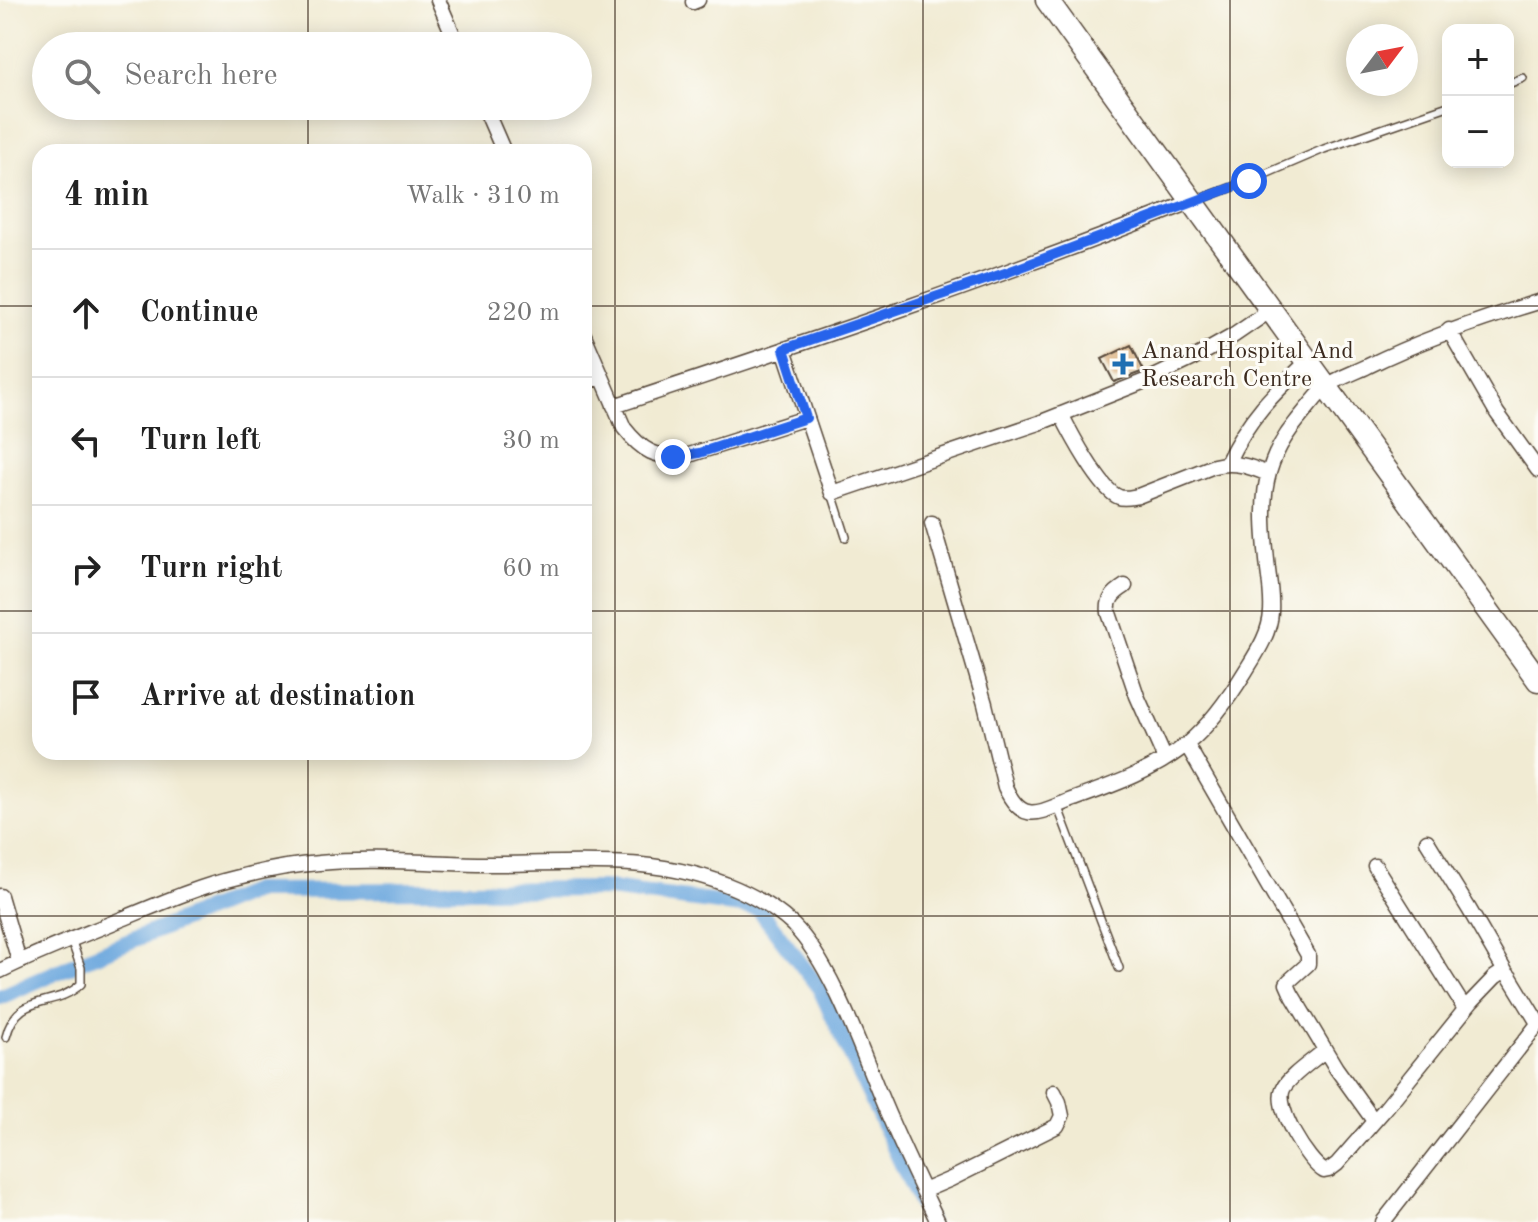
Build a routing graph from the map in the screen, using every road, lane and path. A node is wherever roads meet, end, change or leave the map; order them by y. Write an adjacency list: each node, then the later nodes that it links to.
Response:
1 (438, 0): 3 (street)
2 (1051, 1): 9 (main road)
3 (452, 32)
4 (1523, 78): 5 (lane)
5 (1514, 82)
6 (1442, 108): 9 (lane)
7 (490, 120): 8 (street)
8 (501, 144)
9 (1193, 201): 11 (main road); 13 (street)
10 (1538, 302): 12 (street)
11 (1271, 310): 15 (main road); 20 (street)
12 (1449, 330): 18 (street); 23 (street)
13 (784, 349): 19 (street); 21 (street)
14 (592, 354): 16 (street)
15 (1308, 361): 18 (main road); 22 (street)
16 (602, 377): 17 (street); 19 (street)
17 (592, 380)
18 (1327, 386): 24 (street); 29 (main road)
19 (614, 406): 21 (street)
20 (1061, 414): 22 (street); 25 (street)
21 (806, 418): 25 (street)
22 (1227, 463): 24 (street)
23 (1538, 470)
24 (1268, 474): 30 (street)
25 (832, 493): 27 (lane)
26 (932, 523): 32 (street)
27 (846, 537)
28 (1125, 586): 31 (street)
29 (1536, 670)
30 (1187, 745): 31 (street); 44 (street)
31 (1165, 759): 32 (street)
32 (1057, 805): 38 (lane)
33 (1427, 841): 40 (street)
34 (1375, 866): 41 (street)
35 (0, 896): 37 (street)
36 (73, 946): 37 (street); 43 (lane); 47 (street)
37 (19, 961): 39 (street)
38 (1119, 968)
39 (0, 971)
40 (1506, 973): 41 (street); 42 (street)
41 (1465, 1009): 46 (street)
42 (1538, 1024): 49 (street)
43 (6, 1037)
44 (1325, 1050): 46 (street); 46 (street)
45 (1054, 1092): 47 (street)
46 (1374, 1121)
47 (923, 1191): 48 (street)
48 (938, 1222)
49 (1383, 1222)

